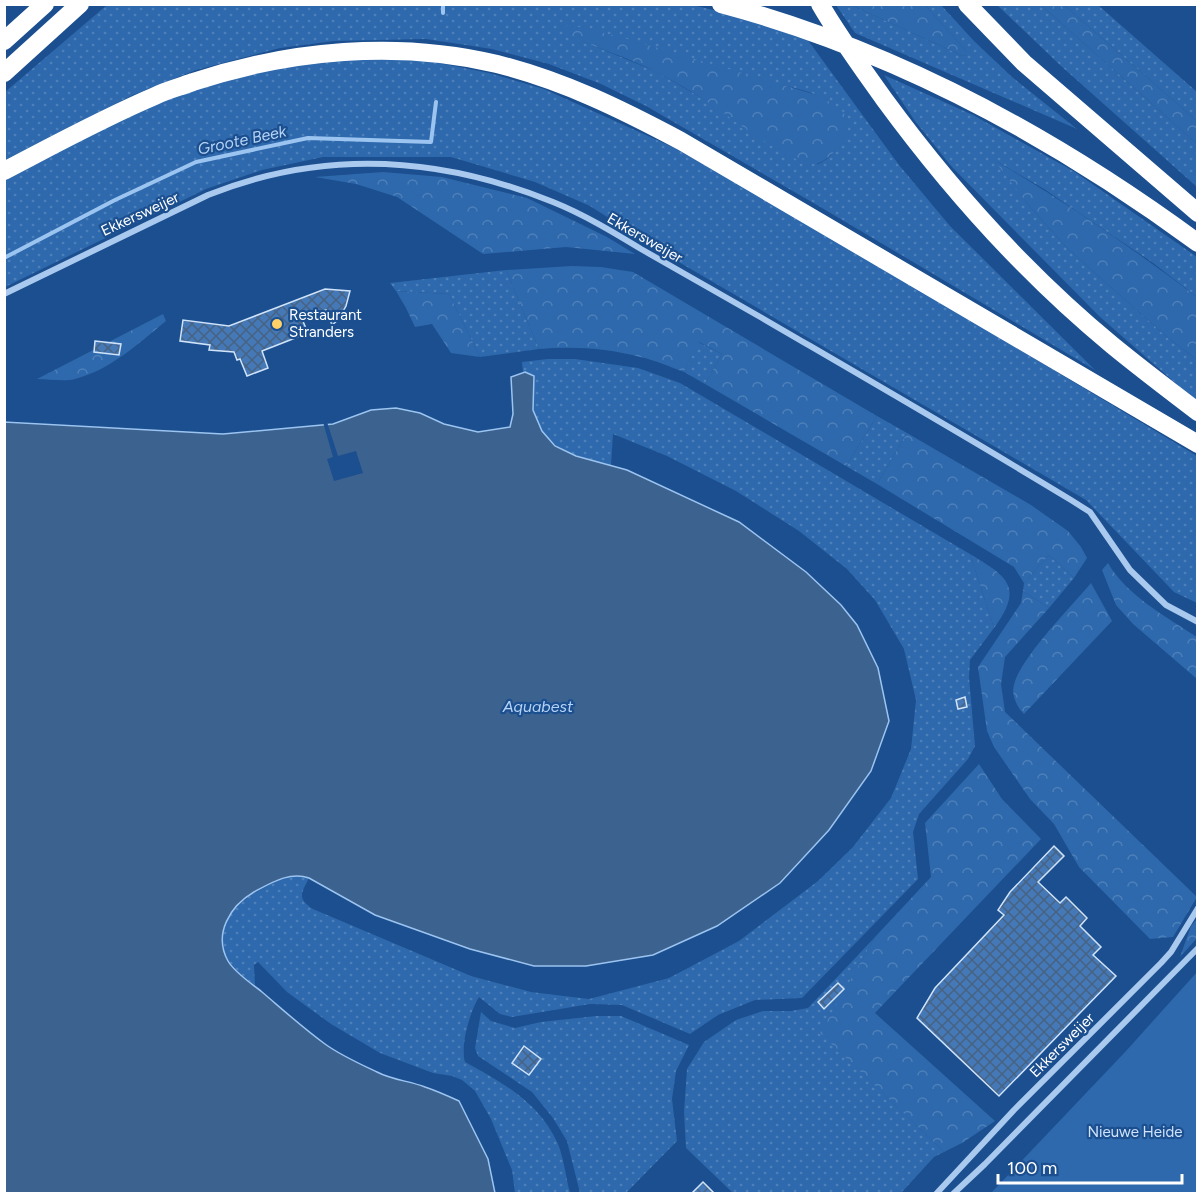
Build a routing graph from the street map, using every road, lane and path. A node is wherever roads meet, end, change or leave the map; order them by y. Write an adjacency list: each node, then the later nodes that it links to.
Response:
1 (45, 4): 6 (highway)
2 (80, 4): 7 (highway)
3 (721, 4): 10 (highway)
4 (820, 4): 12 (highway)
5 (967, 4): 9 (highway)
6 (4, 41)
7 (4, 73)
8 (4, 171): 13 (highway)
9 (1197, 213)
10 (1197, 243)
11 (4, 294): 14 (street, Ekkersweijer)
12 (1197, 412)
13 (1197, 444)
14 (1197, 622)
15 (1197, 908): 17 (street, Ekkersweijer)
16 (1197, 948): 18 (street, Ekkersweijer)
17 (936, 1194)
18 (953, 1194)

